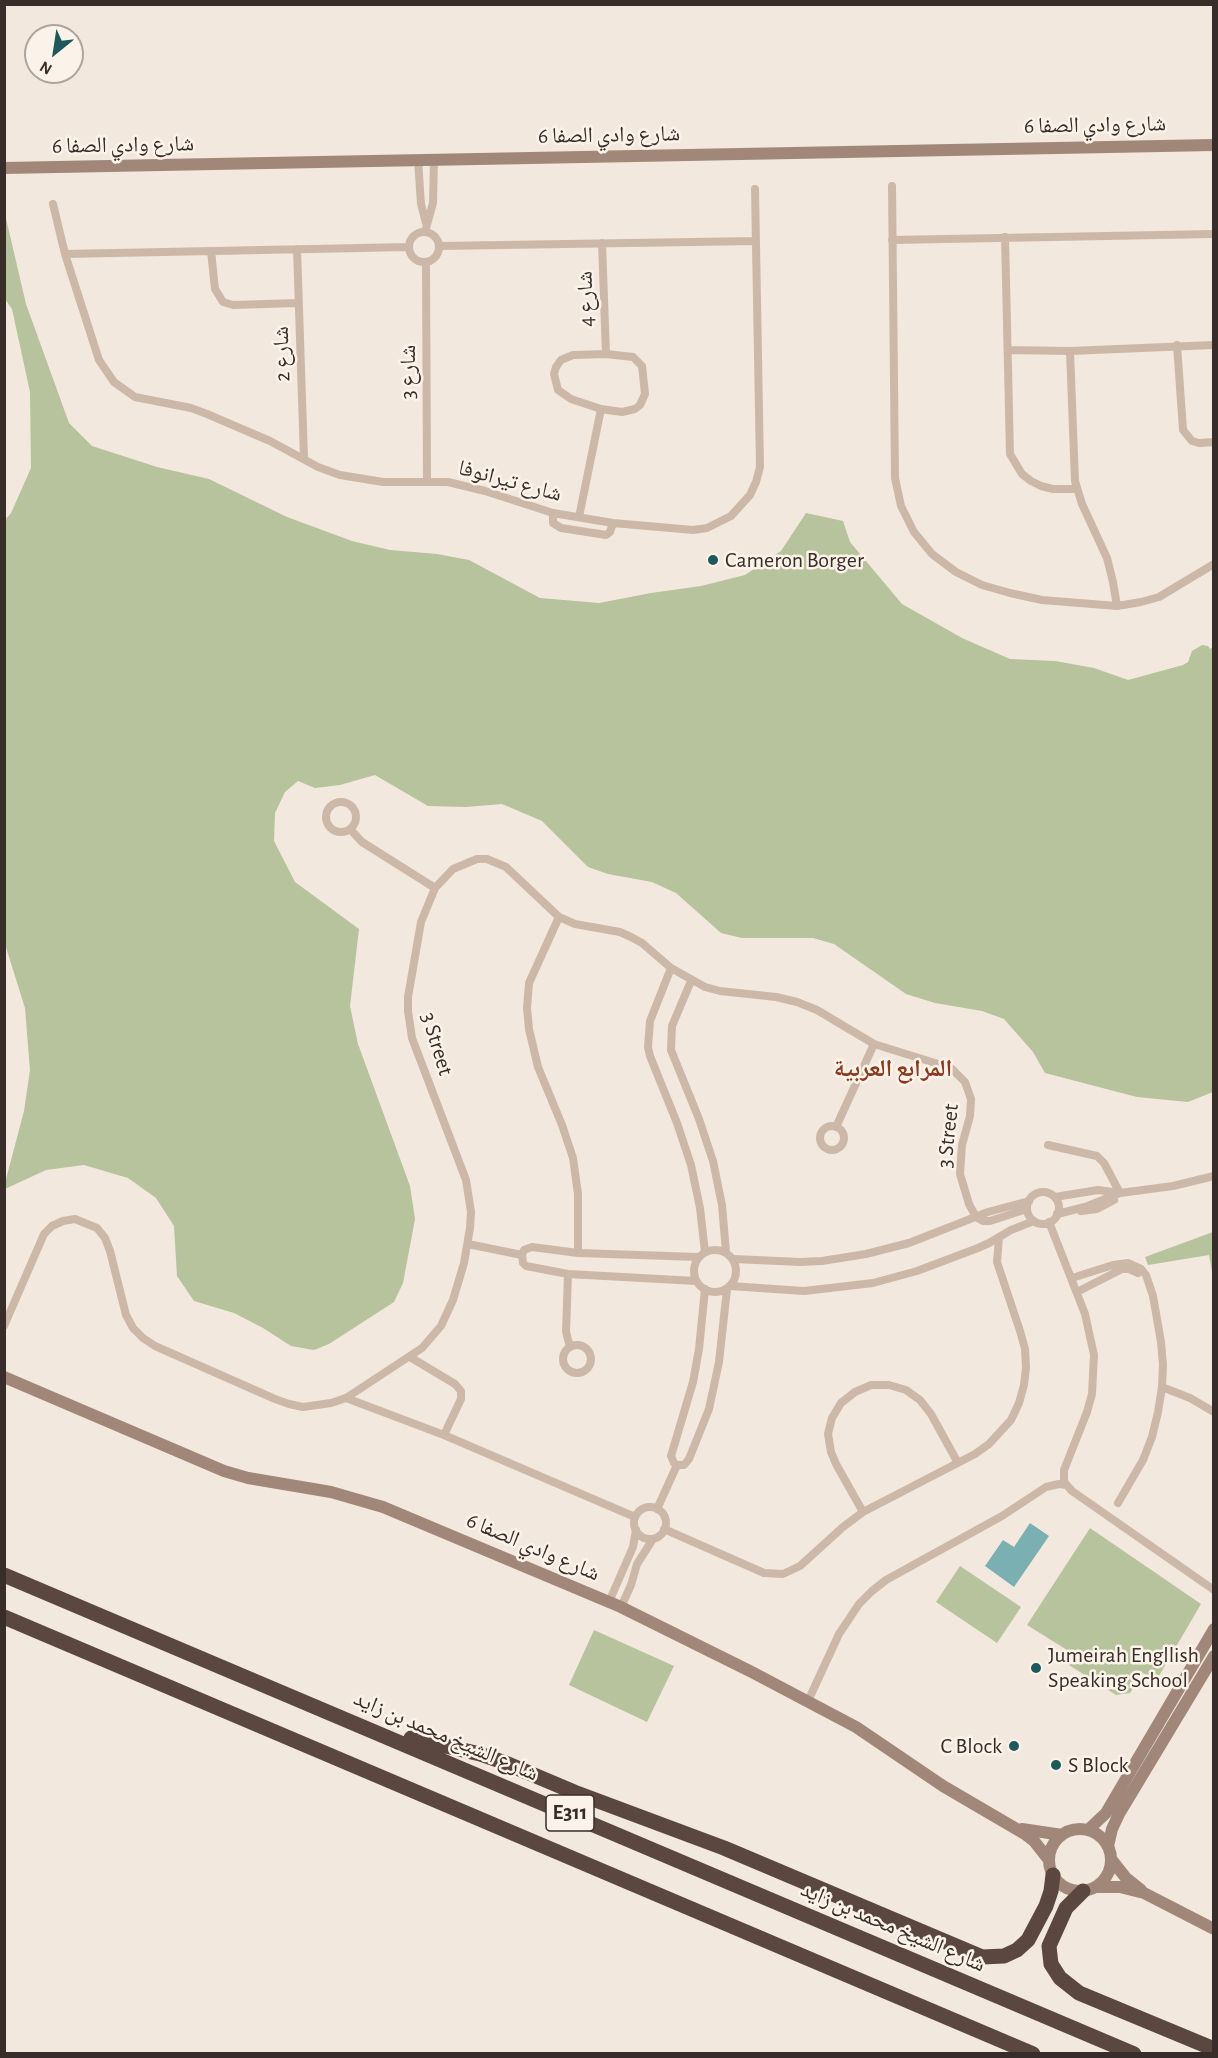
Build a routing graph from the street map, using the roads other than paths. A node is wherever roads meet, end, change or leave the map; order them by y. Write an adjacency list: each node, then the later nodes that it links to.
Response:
1 (1214, 145): 3 (main road, شارع وادي الصفا 6)
2 (418, 160): 3 (main road, شارع وادي الصفا 6); 4 (main road, شارع وادي الصفا 6); 6 (street)
3 (434, 160): 5 (street)
4 (4, 168)
5 (434, 180): 6 (street); 10 (street)
6 (420, 181): 10 (street)
7 (892, 186): 13 (street)
8 (755, 189): 14 (street, شارع تيرانوفا)
9 (53, 204): 20 (street, شارع تيرانوفا)
10 (425, 224): 16 (street); 17 (street)
11 (1214, 234): 12 (street)
12 (1005, 237): 13 (street); 25 (street)
13 (892, 240): 37 (street)
14 (755, 241): 15 (street); 35 (street, شارع تيرانوفا)
15 (602, 243): 16 (street); 27 (street, شارع 4)
16 (440, 246): 21 (street)
17 (409, 247): 18 (street); 21 (street)
18 (297, 249): 19 (street); 22 (street, شارع 2)
19 (211, 251): 20 (street); 22 (street)
20 (65, 254): 30 (street, شارع تيرانوفا)
21 (426, 262): 31 (street, شارع 3)
22 (298, 303): 30 (street, شارع 2)
23 (1177, 345): 24 (street); 26 (street); 29 (street)
24 (1214, 345)
25 (1008, 351): 26 (street); 32 (street)
26 (1070, 351): 32 (street)
27 (606, 354): 28 (street); 28 (street)
28 (601, 409): 34 (street)
29 (1214, 442)
30 (304, 458): 31 (street, شارع تيرانوفا)
31 (427, 481): 33 (street, شارع تيرانوفا)
32 (1077, 489): 37 (street)
33 (553, 513): 34 (street, شارع تيرانوفا); 35 (street)
34 (579, 517): 35 (street, شارع تيرانوفا)
35 (613, 523)
36 (1214, 564): 37 (street)
37 (1117, 606)
38 (350, 829): 39 (street)
39 (435, 888): 40 (street, 3 Street); 57 (street, 3 Street)
40 (559, 917): 41 (street, 3 Street); 60 (street)
41 (671, 968): 42 (street, 3 Street); 62 (street)
42 (691, 981): 43 (street, 3 Street); 59 (street)
43 (874, 1044): 44 (street); 53 (street, 3 Street)
44 (836, 1127)
45 (1048, 1145): 48 (street)
46 (1214, 1176): 48 (street)
47 (1071, 1193): 48 (street); 49 (street); 51 (street)
48 (1120, 1193): 51 (street)
49 (1055, 1197): 50 (street); 52 (street)
50 (1028, 1205): 53 (street); 54 (street)
51 (1074, 1210): 52 (street)
52 (1057, 1214): 55 (street)
53 (976, 1217): 63 (street)
54 (1034, 1221): 55 (street); 56 (street)
55 (1049, 1222): 66 (street)
56 (999, 1237): 58 (street); 64 (street)
57 (468, 1244): 61 (street); 74 (street, 3 Street)
58 (978, 1248): 64 (street); 68 (street)
59 (726, 1252): 62 (street); 63 (street)
60 (578, 1253): 61 (street); 62 (street)
61 (522, 1255): 65 (street)
62 (702, 1255): 67 (street)
63 (734, 1259): 68 (street)
64 (997, 1262): 80 (street)
65 (568, 1274): 67 (street); 73 (street)
66 (1072, 1278): 70 (street); 71 (street)
67 (696, 1281): 69 (street)
68 (728, 1288): 69 (street); 81 (street)
69 (705, 1289): 81 (street)
70 (1077, 1292): 71 (street); 82 (street)
71 (1153, 1296): 76 (street)
72 (4, 1326): 77 (street, 3 Street)
73 (570, 1347)
74 (410, 1357): 77 (street, 3 Street); 79 (street)
75 (4, 1377): 96 (main road, شارع وادي الصفا 6)
76 (1162, 1388): 78 (street); 83 (street)
77 (346, 1398): 79 (street)
78 (1214, 1412)
79 (444, 1435): 86 (street)
80 (958, 1463): 85 (street); 85 (street)
81 (677, 1465): 84 (street)
82 (1066, 1485): 95 (street); 101 (street)
83 (1118, 1503)
84 (657, 1509): 86 (street); 87 (street)
85 (863, 1512): 87 (street)
86 (635, 1517): 88 (street)
87 (664, 1529): 89 (street)
88 (636, 1530): 89 (street); 90 (street)
89 (652, 1539): 91 (street)
90 (631, 1552): 91 (street); 93 (street)
91 (641, 1557): 94 (street)
92 (4, 1575): 102 (highway, شارع الشيخ محمد بن زايد / E311)
93 (619, 1580): 94 (street); 96 (street)
94 (631, 1586): 97 (street)
95 (1214, 1590)
96 (609, 1602): 97 (main road, شارع وادي الصفا 6)
97 (621, 1607): 101 (main road, شارع وادي الصفا 6)
98 (4, 1617): 115 (highway, E311)
99 (1214, 1629): 104 (main road)
100 (1214, 1656): 106 (main road)
101 (808, 1701): 103 (main road, شارع وادي الصفا 6)
102 (372, 1729): 111 (highway); 116 (highway, شارع الشيخ محمد بن زايد / E311)
103 (1015, 1827): 105 (main road, شارع وادي الصفا 6); 108 (main road, شارع وادي الصفا 6)
104 (1088, 1830): 105 (main road); 106 (main road)
105 (1062, 1835): 108 (main road)
106 (1108, 1846): 107 (main road)
107 (1111, 1859): 109 (main road); 110 (main road)
108 (1051, 1868): 109 (main road); 111 (highway)
109 (1089, 1889): 110 (main road); 112 (highway)
110 (1155, 1899): 113 (main road)
111 (1039, 1921): 112 (highway)
112 (1056, 1928): 114 (highway)
113 (1214, 1929)
114 (1214, 2049)
115 (1033, 2054)
116 (1134, 2054)

